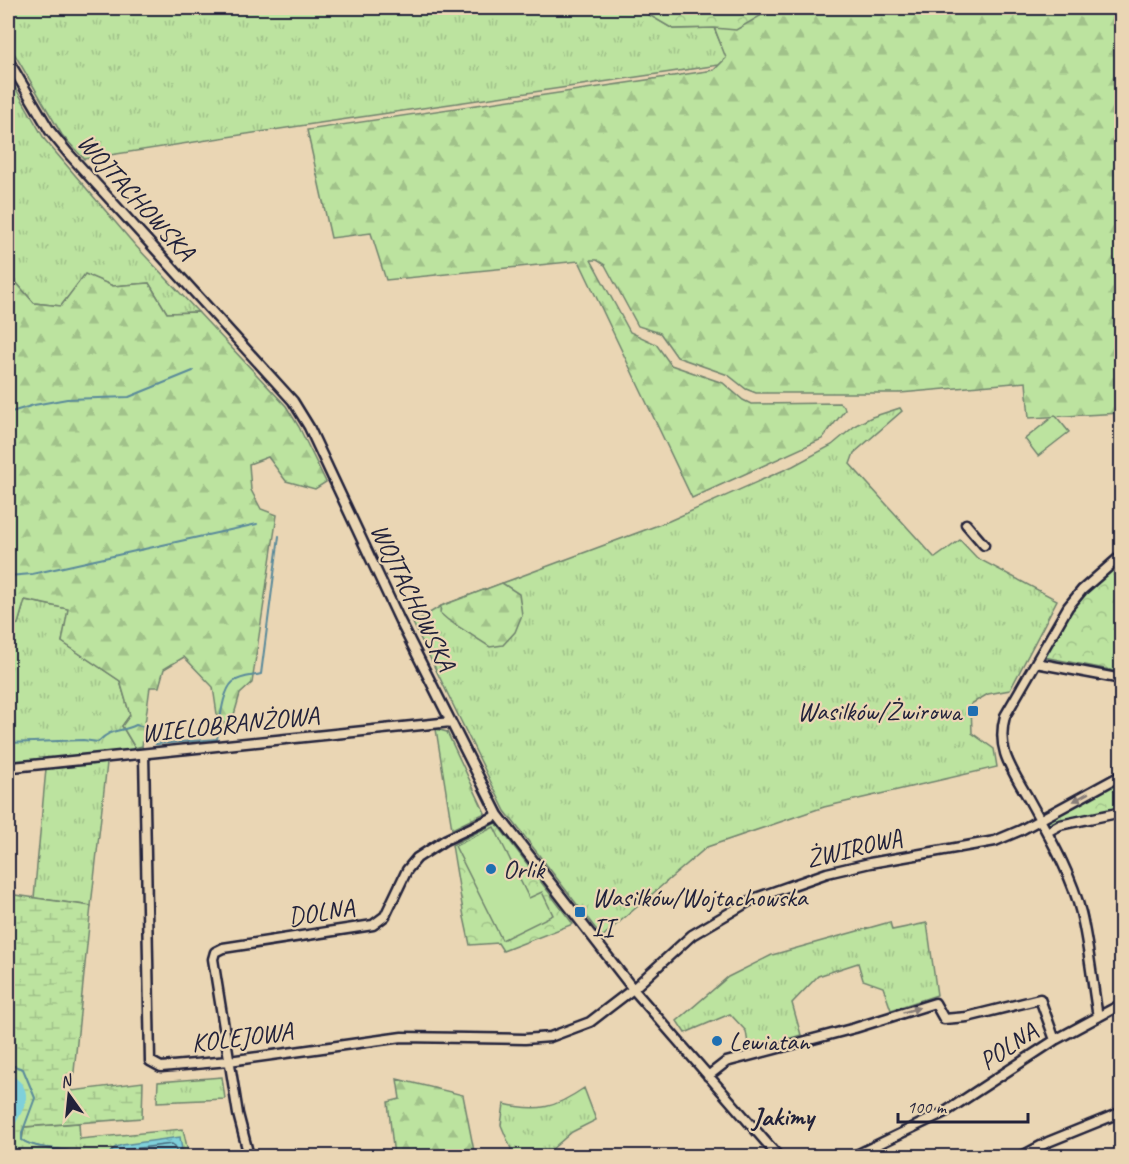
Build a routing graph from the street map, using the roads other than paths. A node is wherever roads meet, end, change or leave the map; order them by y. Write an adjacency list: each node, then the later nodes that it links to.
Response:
1 (8, 60): 7 (street, WOJTACHOWSKA)
2 (966, 524): 3 (street)
3 (984, 545)
4 (1122, 555): 5 (street)
5 (1036, 663): 6 (street); 13 (street)
6 (1122, 679)
7 (451, 722): 8 (street, WIELOBRANŻOWA); 12 (street, WOJTACHOWSKA)
8 (144, 754): 9 (street, WIELOBRANŻOWA); 19 (street, KOLEJOWA)
9 (13, 767)
10 (1122, 775): 13 (street, ŻWIROWA, one-way to 13)
11 (1122, 812): 14 (street)
12 (498, 814): 15 (street, WOJTACHOWSKA); 19 (street, DOLNA)
13 (1040, 819): 14 (street); 15 (street, ŻWIROWA)
14 (1047, 832): 17 (street)
15 (633, 989): 19 (street, KOLEJOWA); 20 (street, WOJTACHOWSKA)
16 (1122, 1004): 17 (street, POLNA)
17 (1098, 1017): 18 (street, POLNA)
18 (1055, 1040): 20 (street, one-way to 18); 24 (street, POLNA)
19 (229, 1061): 22 (street)
20 (708, 1076): 23 (street, WOJTACHOWSKA)
21 (1122, 1112): 25 (street)
22 (249, 1156)
23 (778, 1156)
24 (854, 1156)
25 (1022, 1156)

